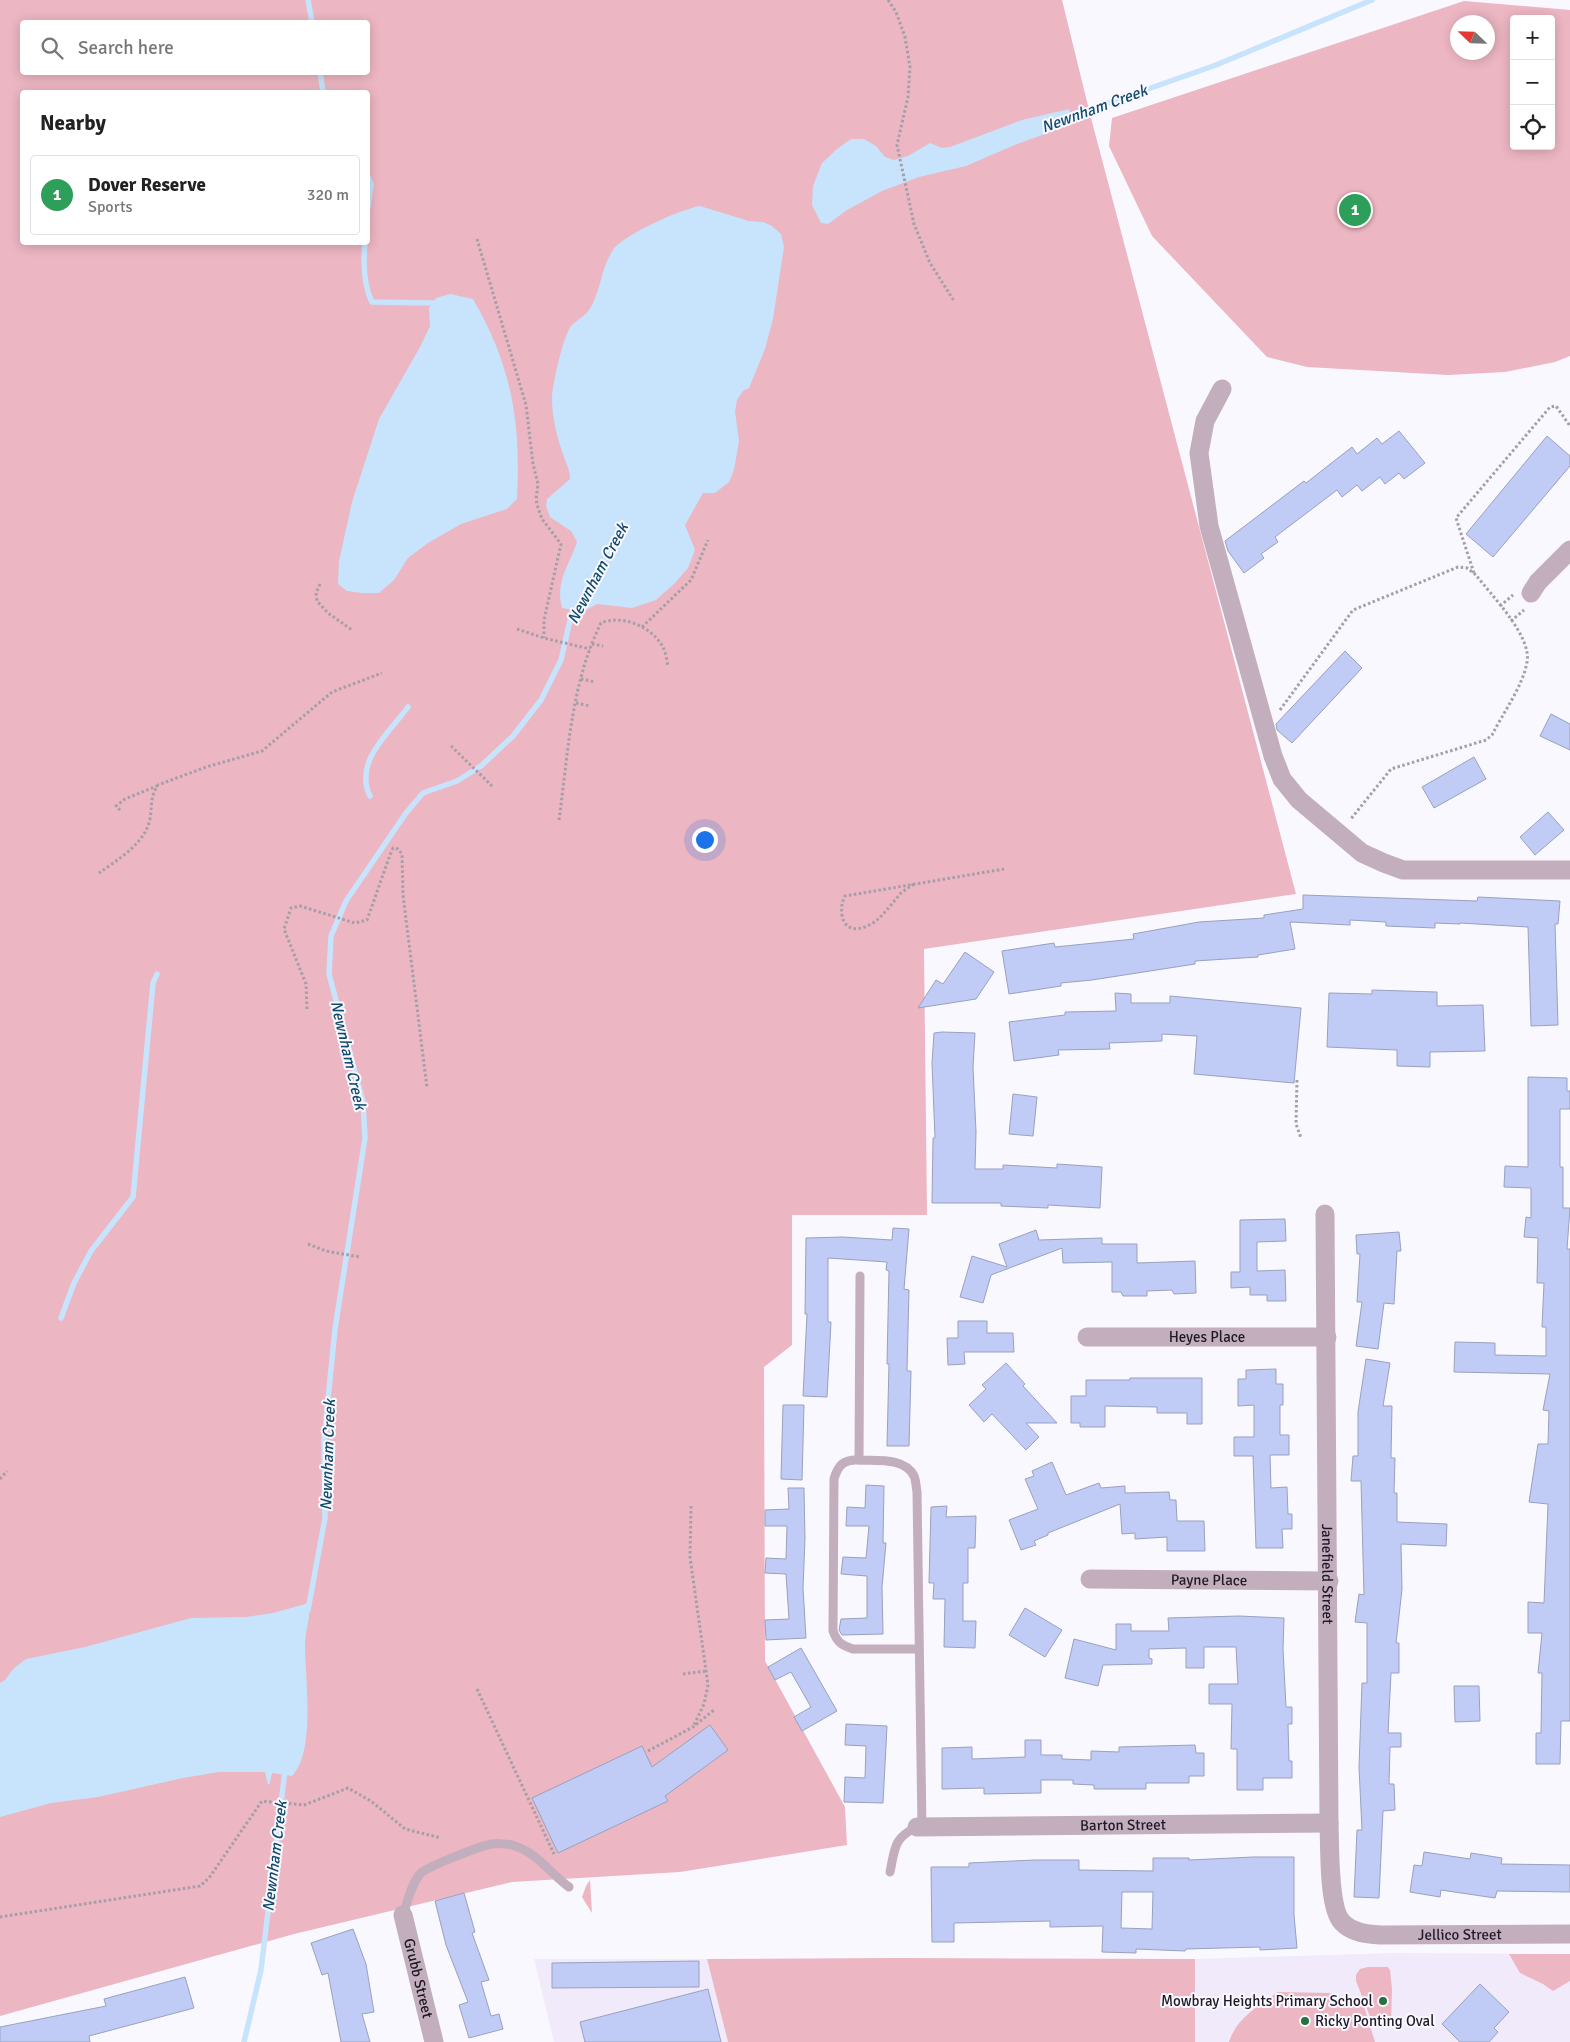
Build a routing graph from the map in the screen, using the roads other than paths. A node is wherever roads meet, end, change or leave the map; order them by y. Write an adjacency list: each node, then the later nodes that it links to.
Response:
1 (1222, 389): 4 (street)
2 (1570, 550): 3 (street)
3 (1531, 593)
4 (1570, 870)
5 (1325, 1214): 8 (street, Janefield Street)
6 (860, 1276): 9 (lane)
7 (1087, 1337): 8 (street, Heyes Place)
8 (1326, 1337): 11 (street, Janefield Street)
9 (859, 1460): 12 (lane); 12 (lane)
10 (1090, 1580): 11 (street, Payne Place)
11 (1329, 1582): 13 (street, Janefield Street)
12 (919, 1649): 14 (lane)
13 (1330, 1824): 14 (street, Barton Street); 18 (street, Janefield Street)
14 (919, 1828): 15 (lane)
15 (890, 1872)
16 (569, 1887): 17 (lane)
17 (403, 1915): 20 (street, Grubb Street)
18 (1350, 1929): 19 (street, Jellico Street)
19 (1570, 1934)
20 (434, 2042)

